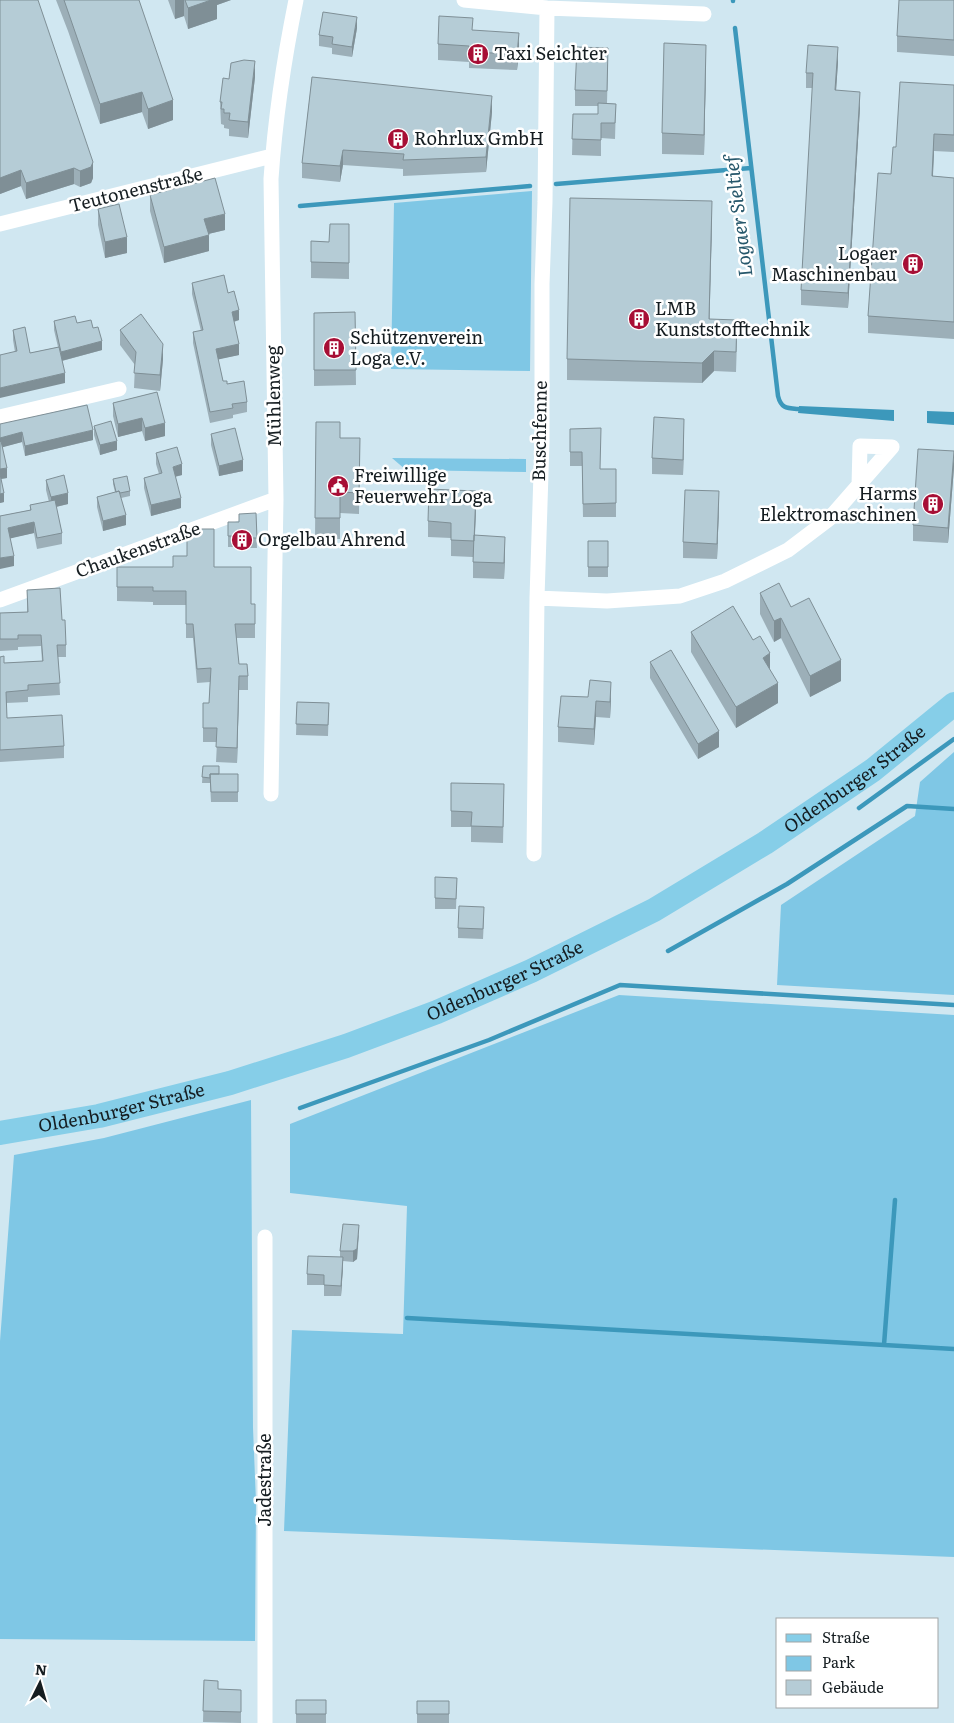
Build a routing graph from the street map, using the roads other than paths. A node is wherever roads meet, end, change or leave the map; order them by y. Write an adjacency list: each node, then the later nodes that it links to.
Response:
1 (296, 0): 5 (street, Mühlenweg)
2 (464, 0): 3 (street)
3 (547, 8): 4 (street); 11 (street, Buschfenne)
4 (704, 14)
5 (272, 156): 6 (street, Teutonenstraße); 10 (street, Mühlenweg)
6 (0, 224)
7 (119, 389): 8 (street)
8 (0, 417)
9 (859, 486): 11 (street)
10 (276, 499): 12 (street, Chaukenstraße); 14 (street, Mühlenweg)
11 (537, 598): 15 (street, Buschfenne)
12 (0, 600)
13 (954, 704): 16 (main road, Oldenburger Straße)
14 (271, 794)
15 (534, 854)
16 (0, 1133)
17 (265, 1237): 18 (street, Jadestraße)
18 (265, 1723)

